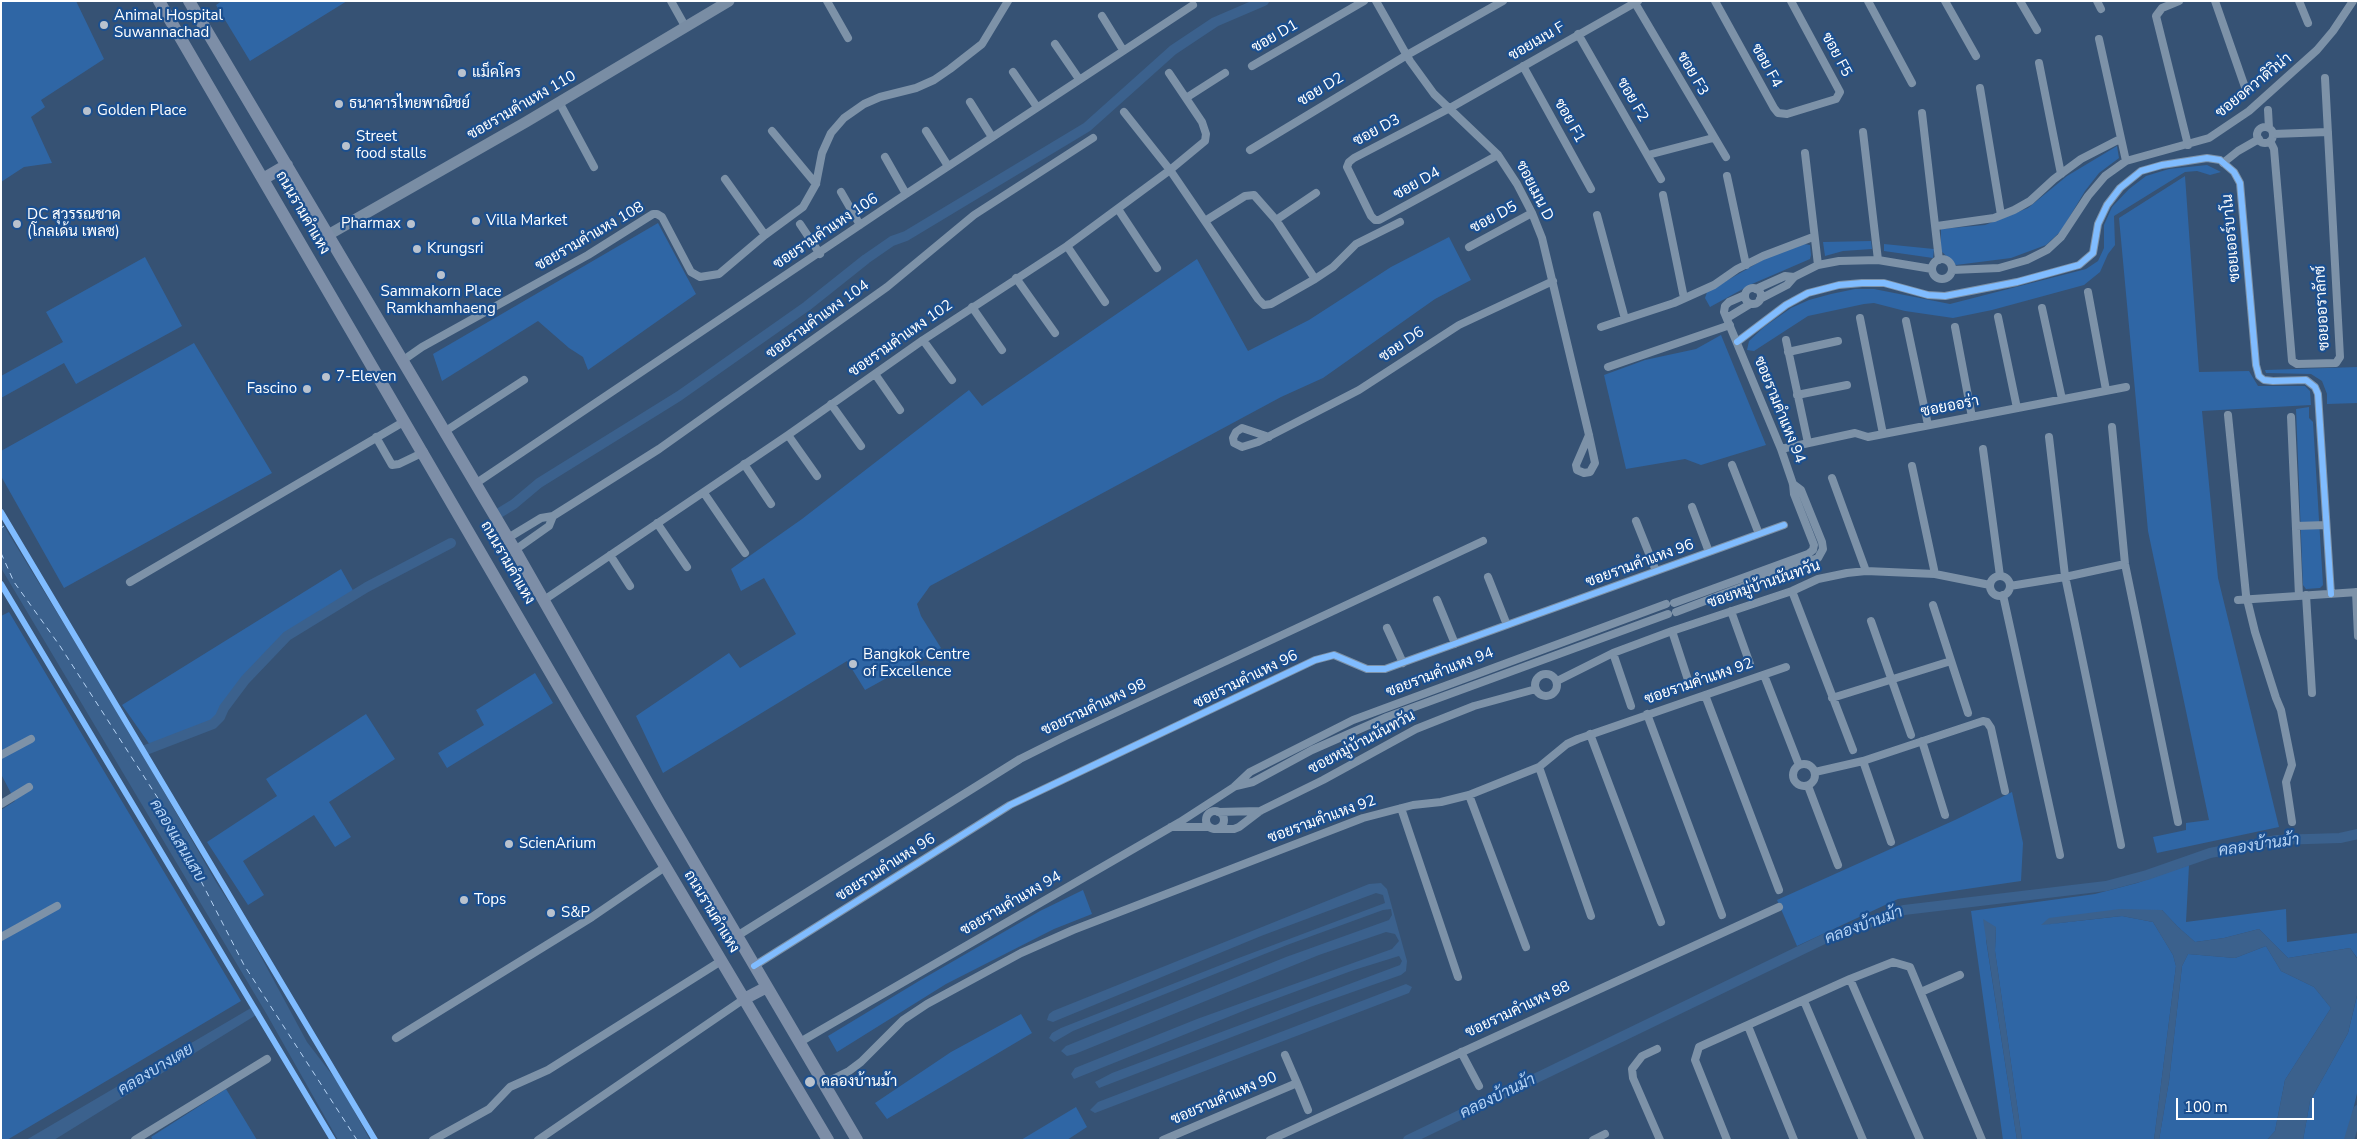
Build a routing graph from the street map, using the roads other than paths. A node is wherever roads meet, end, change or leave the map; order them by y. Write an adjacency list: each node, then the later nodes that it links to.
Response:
1 (159, 1): 78 (main road, ถนนรามคำแหง)
2 (671, 1): 24 (street)
3 (729, 1): 24 (street, ซอยรามคำแหง 110)
4 (827, 1): 27 (street)
5 (1008, 1): 81 (street, ซอยรามคำแหง 108)
6 (1364, 1): 34 (street, ซอย D1)
7 (1376, 1): 31 (street, ซอยเมน D)
8 (1503, 1): 21 (street, ซอย D2)
9 (1715, 1): 47 (street, ซอย F4)
10 (1791, 1): 47 (street, ซอย F5)
11 (1945, 1): 32 (street)
12 (2020, 1): 25 (street)
13 (2180, 1): 63 (street)
14 (2215, 1): 43 (street)
15 (2299, 1): 23 (street)
16 (2353, 1): 63 (street, ซอยอควาดิวิน่า)
17 (1637, 2): 26 (street, ซอยเมน F); 60 (street, ซอย F3)
18 (1871, 2): 41 (street)
19 (193, 3): 72 (main road, ถนนรามคำแหง)
20 (1193, 5): 30 (street, ซอยรามคําแหง 106)
21 (1489, 5): 31 (street, ซอย D2)
22 (1102, 16): 30 (street)
23 (2308, 23)
24 (685, 26): 45 (street, ซอยรามคำแหง 110)
25 (2037, 30)
26 (1578, 34): 35 (street, ซอยเมน F); 67 (street, ซอย F2)
27 (848, 38)
28 (2099, 39): 61 (street)
29 (1055, 44): 40 (street)
30 (1123, 50): 40 (street, ซอยรามคําแหง 106)
31 (1407, 56): 49 (street, ซอยเมน D); 64 (street, ซอย D2)
32 (1976, 56)
33 (2039, 63): 76 (street)
34 (1252, 66)
35 (1523, 66): 49 (street, ซอยเมน F); 82 (street, ซอย F1)
36 (1013, 72): 48 (street)
37 (1169, 73): 44 (street, ซอยรามคําแหง 102)
38 (1225, 73): 44 (street)
39 (2325, 78): 56 (street, ซอยออราลักซ์)
40 (1079, 79): 48 (street, ซอยรามคําแหง 106)
41 (1912, 83)
42 (1980, 88): 91 (street)
43 (2246, 90)
44 (1186, 98): 75 (street, ซอยรามคําแหง 102)
45 (559, 102): 74 (street); 98 (street, ซอยรามคำแหง 110)
46 (970, 102): 58 (street)
47 (1812, 106)
48 (1037, 107): 58 (street, ซอยรามคําแหง 106)
49 (1450, 108): 66 (street, ซอยเมน D); 86 (street, ซอย D3)
50 (2268, 110): 57 (street, ซอยออราลักซ์)
51 (1124, 112): 75 (street)
52 (1922, 113): 97 (street)
53 (772, 131): 81 (street)
54 (926, 131): 73 (street)
55 (1863, 132): 104 (street)
56 (2328, 132): 57 (street); 57 (street, ซอยออราลักซ์)
57 (2270, 134): 62 (street); 62 (street)
58 (992, 137): 73 (street, ซอยรามคําแหง 106)
59 (1093, 138): 179 (street, ซอยรามคําแหง 104)
60 (1713, 138): 67 (street); 68 (street, ซอย F3)
61 (2120, 139): 70 (street); 76 (street)
62 (2258, 139): 71 (street)
63 (2188, 145): 70 (street, ซอยอควาดิวิน่า)
64 (1250, 150)
65 (1804, 153): 100 (street)
66 (1498, 155): 86 (street, ซอย D4); 89 (street, ซอยเมน D)
67 (1648, 155): 80 (street, ซอย F2)
68 (1726, 157)
69 (885, 158): 85 (street)
70 (2126, 161): 110 (street, ซอยอควาดิวิน่า)
71 (2223, 163): 135 (street); 183 (street, ซอยเออร์บาโน)
72 (287, 165): 78 (main road); 98 (main road, ถนนรามคำแหง)
73 (948, 166): 85 (street, ซอยรามคําแหง 106)
74 (594, 167)
75 (1170, 170): 88 (street, ซอยรามคําแหง 102); 93 (street)
76 (2062, 174): 91 (street)
77 (1727, 176): 106 (street)
78 (263, 179): 154 (main road, ถนนรามคำแหง)
79 (725, 179): 99 (street)
80 (1661, 179)
81 (816, 184): 99 (street, ซอยรามคำแหง 108)
82 (1591, 189)
83 (840, 192): 96 (street)
84 (1316, 193): 92 (street)
85 (906, 194): 96 (street, ซอยรามคําแหง 106)
86 (1360, 195)
87 (1663, 195): 118 (street)
88 (1118, 210): 101 (street, ซอยรามคําแหง 102); 108 (street)
89 (1532, 213): 102 (street, ซอย D5); 114 (street, ซอยเมน D)
90 (1597, 215): 126 (street)
91 (2001, 215): 97 (street)
92 (1276, 220): 93 (street); 113 (street)
93 (1205, 221): 113 (street)
94 (1400, 222): 113 (street)
95 (800, 224): 103 (street)
96 (860, 225): 103 (street, ซอยรามคําแหง 106)
97 (1936, 226): 105 (street)
98 (328, 235): 138 (main road, ถนนรามคำแหง)
99 (765, 235): 138 (street, ซอยรามคำแหง 108)
100 (1813, 237): 106 (street); 107 (street)
101 (1067, 246): 112 (street, ซอยรามคําแหง 102); 120 (street)
102 (1469, 246)
103 (820, 254): 174 (street, ซอยรามคําแหง 106)
104 (1878, 260): 107 (street, ซอยอควาดิวิน่า); 109 (street, ซอยอควาดิวิน่า)
105 (1939, 260): 109 (street); 110 (street)
106 (1746, 265): 118 (street)
107 (1818, 265): 111 (street, ซอยอควาดิวิน่า)
108 (1157, 268)
109 (1932, 269): 110 (street, ซอยอควาดิวิน่า)
110 (1952, 270)
111 (1794, 277): 115 (street, ซอยอควาดิวิน่า); 119 (street, ซอยอควาดิวิน่า)
112 (1016, 278): 122 (street, ซอยรามคําแหง 102); 131 (street)
113 (1315, 279)
114 (1553, 281): 160 (street, ซอยเมน D); 162 (street, ซอย D6)
115 (1756, 289): 117 (street, ซอยอควาดิวิน่า); 119 (street)
116 (2088, 292): 145 (street)
117 (1745, 295): 121 (street); 127 (street, ซอยอควาดิวิน่า)
118 (1684, 298): 126 (street)
119 (1760, 299): 121 (street, ซอยอควาดิวิน่า)
120 (1105, 302)
121 (1750, 304): 127 (street, ซอยอควาดิวิน่า)
122 (972, 307): 132 (street, ซอยรามคําแหง 102); 136 (street)
123 (2042, 308): 147 (street)
124 (1998, 317): 149 (street)
125 (1860, 318): 158 (street)
126 (1625, 319): 129 (street)
127 (1729, 321): 135 (street, ซอยรามคําแหง 94); 139 (street)
128 (1906, 321): 155 (street)
129 (1601, 327)
130 (1955, 327): 152 (street)
131 (1055, 333)
132 (923, 340): 140 (street, ซอยรามคําแหง 102); 142 (street)
133 (1786, 340): 137 (street)
134 (1838, 341): 137 (street)
135 (1737, 342): 166 (street, ซอยรามคําแหง 94)
136 (1002, 350)
137 (1788, 352): 146 (street)
138 (402, 361): 157 (main road, ถนนรามคำแหง)
139 (1608, 366)
140 (874, 374): 148 (street, ซอยรามคําแหง 102); 150 (street)
141 (524, 380): 157 (street)
142 (952, 380)
143 (1847, 385): 146 (street)
144 (2126, 387): 145 (street, ซอยออร่า)
145 (2106, 390): 147 (street, ซอยออร่า)
146 (1797, 395): 164 (street)
147 (2062, 399): 149 (street, ซอยออร่า)
148 (831, 404): 159 (street, ซอยรามคําแหง 102); 165 (street)
149 (2017, 408): 152 (street, ซอยออร่า)
150 (900, 410)
151 (2228, 415): 212 (street)
152 (1972, 417): 155 (street, ซอยออร่า)
153 (2291, 417): 184 (street)
154 (405, 421): 161 (street); 168 (main road, ถนนรามคำแหง)
155 (1928, 425): 158 (street, ซอยออร่า)
156 (2112, 428): 192 (street)
157 (444, 432): 174 (main road, ถนนรามคำแหง)
158 (1883, 434): 164 (street, ซอยออร่า)
159 (788, 435): 169 (street, ซอยรามคําแหง 102); 172 (street)
160 (1589, 435)
161 (376, 437): 168 (street); 200 (street)
162 (1269, 437)
163 (2049, 437): 199 (street)
164 (1808, 443): 166 (street, ซอยออร่า)
165 (861, 446)
166 (1780, 449): 175 (street, ซอยรามคําแหง 94)
167 (1983, 449): 197 (street)
168 (424, 452): 270 (main road, ถนนรามคำแหง)
169 (744, 464): 176 (street, ซอยรามคําแหง 102); 177 (street)
170 (1732, 465): 185 (street)
171 (1912, 466): 196 (street)
172 (817, 476)
173 (1832, 478): 195 (street)
174 (475, 484): 186 (main road, ถนนรามคำแหง)
175 (1793, 484): 213 (street, ซอยรามคําแหง 94); 217 (street, ซอยรามคําแหง 94)
176 (704, 493): 181 (street, ซอยรามคําแหง 102); 190 (street)
177 (771, 504)
178 (1692, 507): 189 (street)
179 (553, 516): 186 (street, ซอยรามคําแหง 104); 188 (street, ซอยรามคําแหง 104)
180 (1636, 521): 194 (street)
181 (658, 523): 191 (street, ซอยรามคําแหง 102); 193 (street)
182 (1784, 525): 185 (street, ซอยรามคําแหง 96)
183 (2326, 525): 184 (street); 206 (street, ซอยเออร์บาโน)
184 (2296, 526): 208 (street)
185 (1759, 534): 189 (street, ซอยรามคําแหง 96)
186 (508, 538): 188 (main road, ถนนรามคำแหง)
187 (1483, 541): 277 (street, ซอยรามคําแหง 98)
188 (515, 550): 209 (main road, ถนนรามคำแหง)
189 (1709, 552): 194 (street, ซอยรามคําแหง 96)
190 (745, 553)
191 (610, 555): 202 (street); 209 (street, ซอยรามคําแหง 102)
192 (2125, 564): 199 (street); 262 (street)
193 (687, 567)
194 (1656, 571): 219 (street, ซอยรามคําแหง 96)
195 (1866, 571): 196 (street, ซอยหมู่บ้านนันทวัน); 204 (street, ซอยหมู่บ้านนันทวัน)
196 (1936, 574): 201 (street, ซอยหมู่บ้านนันทวัน)
197 (2000, 576): 201 (street); 203 (street)
198 (1488, 577): 219 (street)
199 (2065, 577): 203 (street); 267 (street)
200 (130, 582)
201 (1990, 585): 207 (street, ซอยหมู่บ้านนันทวัน)
202 (630, 586)
203 (2010, 586): 207 (street)
204 (1792, 591): 216 (street, ซอยหมู่บ้านนันทวัน); 236 (street)
205 (2357, 592): 206 (street); 222 (street)
206 (2331, 594): 208 (street)
207 (2003, 595): 268 (street)
208 (2303, 596): 212 (street); 234 (street)
209 (544, 600): 277 (main road, ถนนรามคำแหง)
210 (1437, 600): 223 (street)
211 (2238, 600): 212 (street)
212 (2248, 600): 263 (street)
213 (1674, 603): 214 (street, ซอยรามคําแหง 94); 217 (street)
214 (1666, 604): 217 (street); 252 (street, ซอยรามคําแหง 94)
215 (1933, 605): 225 (street)
216 (1732, 611): 221 (street, ซอยหมู่บ้านนันทวัน); 227 (street)
217 (1672, 613): 252 (street, ซอยรามคําแหง 94)
218 (1872, 621): 231 (street)
219 (1507, 625): 223 (street, ซอยรามคําแหง 96)
220 (1386, 628): 226 (street)
221 (1672, 631): 224 (street, ซอยหมู่บ้านนันทวัน); 232 (street)
222 (2358, 636)
223 (1455, 644): 226 (street, ซอยรามคําแหง 96)
224 (1613, 653): 230 (street, ซอยหมู่บ้านนันทวัน); 237 (street)
225 (1951, 661): 231 (street); 238 (street)
226 (1403, 663): 281 (street, ซอยรามคําแหง 96)
227 (1750, 664)
228 (1786, 667): 229 (street)
229 (1764, 674): 235 (street, ซอยรามคําแหง 92); 247 (street, ซอยรามคําแหง 92)
230 (1556, 680): 233 (street, ซอยหมู่บ้านนันทวัน); 233 (street, ซอยหมู่บ้านนันทวัน)
231 (1892, 680): 236 (street); 241 (street)
232 (1690, 686)
233 (1536, 689): 257 (street, ซอยหมู่บ้านนันทวัน)
234 (2312, 693)
235 (1705, 694): 239 (street, ซอยรามคําแหง 92); 271 (street)
236 (1832, 698): 244 (street)
237 (1631, 706)
238 (1968, 712)
239 (1647, 714): 240 (street, ซอยรามคําแหง 92); 274 (street)
240 (1590, 734): 248 (street, ซอยรามคําแหง 92); 276 (street)
241 (1911, 735)
242 (31, 739): 245 (street)
243 (1922, 741): 246 (street); 253 (street); 260 (street)
244 (1853, 750)
245 (1, 755)
246 (1863, 761): 249 (street); 266 (street)
247 (1798, 765): 249 (street); 250 (street, ซอยรามคําแหง 92)
248 (1539, 767): 254 (street, ซอยรามคําแหง 92); 275 (street)
249 (1815, 772): 250 (street)
250 (1808, 786): 269 (street)
251 (29, 787): 255 (street)
252 (1234, 787): 261 (street, ซอยรามคําแหง 94)
253 (2005, 791)
254 (1469, 795): 256 (street, ซอยรามคําแหง 92); 279 (street)
255 (1, 804)
256 (1401, 808): 283 (street); 296 (street, ซอยรามคําแหง 92)
257 (1260, 811): 258 (street, ซอยหมู่บ้านนันทวัน); 265 (street, ซอยหมู่บ้านนันทวัน)
258 (1218, 812): 259 (street, ซอยหมู่บ้านนันทวัน); 265 (street)
259 (1208, 813): 261 (street, ซอยหมู่บ้านนันทวัน); 265 (street)
260 (1945, 815)
261 (1186, 818): 264 (street, ซอยรามคําแหง 94)
262 (2178, 822)
263 (2292, 822)
264 (1171, 827): 265 (street, ซอยหมู่บ้านนันทวัน); 291 (street, ซอยรามคําแหง 94)
265 (1212, 828)
266 (1891, 842)
267 (2122, 845)
268 (2060, 855)
269 (1838, 865)
270 (666, 867): 280 (main road, ถนนรามคำแหง); 290 (street)
271 (1779, 890)
272 (56, 906): 278 (street)
273 (1778, 907): 293 (street, ซอยรามคำแหง 88)
274 (1722, 915)
275 (1592, 916)
276 (1660, 922)
277 (737, 936): 281 (main road, ถนนรามคำแหง)
278 (1, 937)
279 (1526, 947)
280 (721, 961): 287 (main road, ถนนรามคำแหง); 302 (street)
281 (754, 966): 285 (main road, ถนนรามคำแหง)
282 (1960, 975): 286 (street)
283 (1458, 977)
284 (1850, 979): 286 (street); 288 (street); 313 (street)
285 (767, 987): 287 (main road); 291 (main road, ถนนรามคำแหง)
286 (1921, 992): 314 (street)
287 (744, 999): 303 (street); 304 (main road, ถนนรามคำแหง)
288 (1804, 1001): 289 (street); 312 (street)
289 (1748, 1026): 310 (street); 311 (street)
290 (396, 1038)
291 (800, 1042): 296 (main road, ถนนรามคำแหง)
292 (1656, 1050): 309 (street)
293 (1462, 1052): 298 (street); 307 (street, ซอยรามคำแหง 88)
294 (1285, 1055): 297 (street, ซอยรามคำแหง 90)
295 (267, 1059): 301 (street)
296 (824, 1083): 305 (main road, ถนนรามคำแหง)
297 (1297, 1083): 299 (street); 306 (street, ซอยรามคำแหง 90)
298 (1479, 1086)
299 (1308, 1110)
300 (1606, 1134): 308 (street)
301 (135, 1140)
302 (434, 1140)
303 (538, 1140)
304 (828, 1140)
305 (857, 1140)
306 (1163, 1140)
307 (1270, 1140)
308 (1593, 1140)
309 (1660, 1140)
310 (1727, 1140)
311 (1794, 1140)
312 (1862, 1140)
313 (1920, 1140)
314 (1982, 1140)

